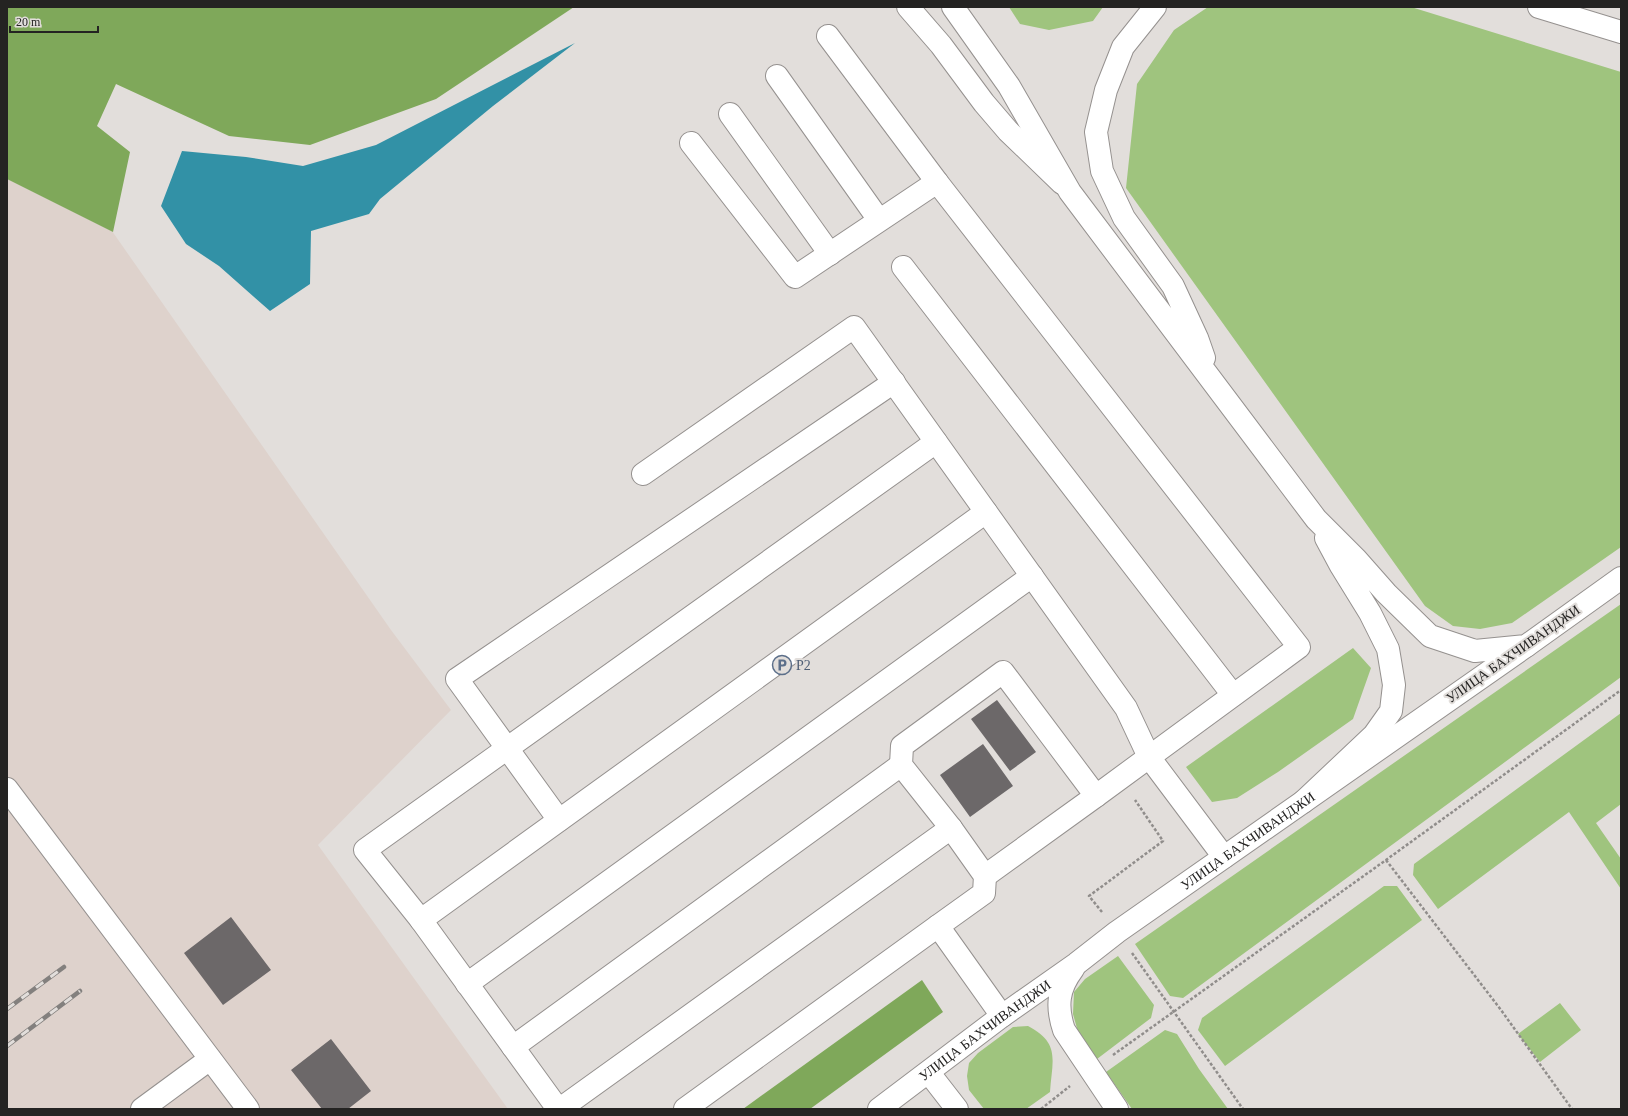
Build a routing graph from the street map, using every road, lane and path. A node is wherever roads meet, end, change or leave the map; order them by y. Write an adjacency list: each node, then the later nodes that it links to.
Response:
1 (908, 7): 11 (main road)
2 (953, 7): 11 (main road)
3 (1155, 7): 16 (main road)
4 (1539, 7): 5 (main road)
5 (1621, 32)
6 (828, 36): 10 (main road)
7 (777, 76): 12 (main road)
8 (730, 114): 13 (main road)
9 (691, 143): 13 (main road)
10 (937, 182): 12 (main road); 25 (main road)
11 (1070, 192): 16 (main road)
12 (880, 220): 13 (main road)
13 (830, 254)
14 (903, 267): 25 (main road)
15 (894, 382): 17 (main road); 18 (main road); 26 (main road)
16 (1212, 382): 20 (main road)
17 (936, 442): 19 (main road); 26 (main road)
18 (644, 474)
19 (986, 512): 21 (main road); 33 (main road)
20 (1316, 519): 23 (main road); 32 (main road)
21 (1032, 576): 27 (main road); 42 (main road)
22 (1621, 578): 23 (main road, УЛИЦА БАХЧИВАНДЖИ)
23 (1526, 646): 32 (main road, УЛИЦА БАХЧИВАНДЖИ)
24 (1621, 690): 36 (path)
25 (1233, 696): 27 (main road)
26 (508, 748): 33 (main road); 38 (main road)
27 (1149, 757): 30 (main road); 35 (main road)
28 (901, 765): 30 (main road); 34 (main road); 45 (main road)
29 (7, 789): 46 (main road)
30 (1096, 796): 37 (main road)
31 (1135, 800): 40 (path)
32 (1303, 802): 35 (main road, УЛИЦА БАХЧИВАНДЖИ)
33 (559, 820): 38 (main road)
34 (951, 828): 37 (main road); 51 (main road)
35 (1224, 857): 40 (main road, УЛИЦА БАХЧИВАНДЖИ)
36 (1386, 860): 43 (path); 58 (path)
37 (985, 876): 39 (main road)
38 (421, 920): 42 (main road)
39 (938, 926): 44 (main road); 52 (main road)
40 (1117, 932): 41 (main road, УЛИЦА БАХЧИВАНДЖИ); 43 (path)
41 (1076, 964): 44 (main road, УЛИЦА БАХЧИВАНДЖИ); 47 (main road)
42 (467, 984): 45 (main road)
43 (1173, 1012): 47 (path); 57 (path)
44 (1002, 1016): 48 (main road, УЛИЦА БАХЧИВАНДЖИ)
45 (513, 1047): 51 (main road)
46 (210, 1059): 49 (main road); 50 (main road)
47 (1090, 1070): 55 (path); 56 (main road)
48 (929, 1073): 53 (main road, УЛИЦА БАХЧИВАНДЖИ); 54 (main road)
49 (142, 1109)
50 (248, 1109)
51 (559, 1109)
52 (685, 1109)
53 (879, 1109)
54 (958, 1109)
55 (1041, 1109)
56 (1117, 1109)
57 (1243, 1109)
58 (1572, 1109)

